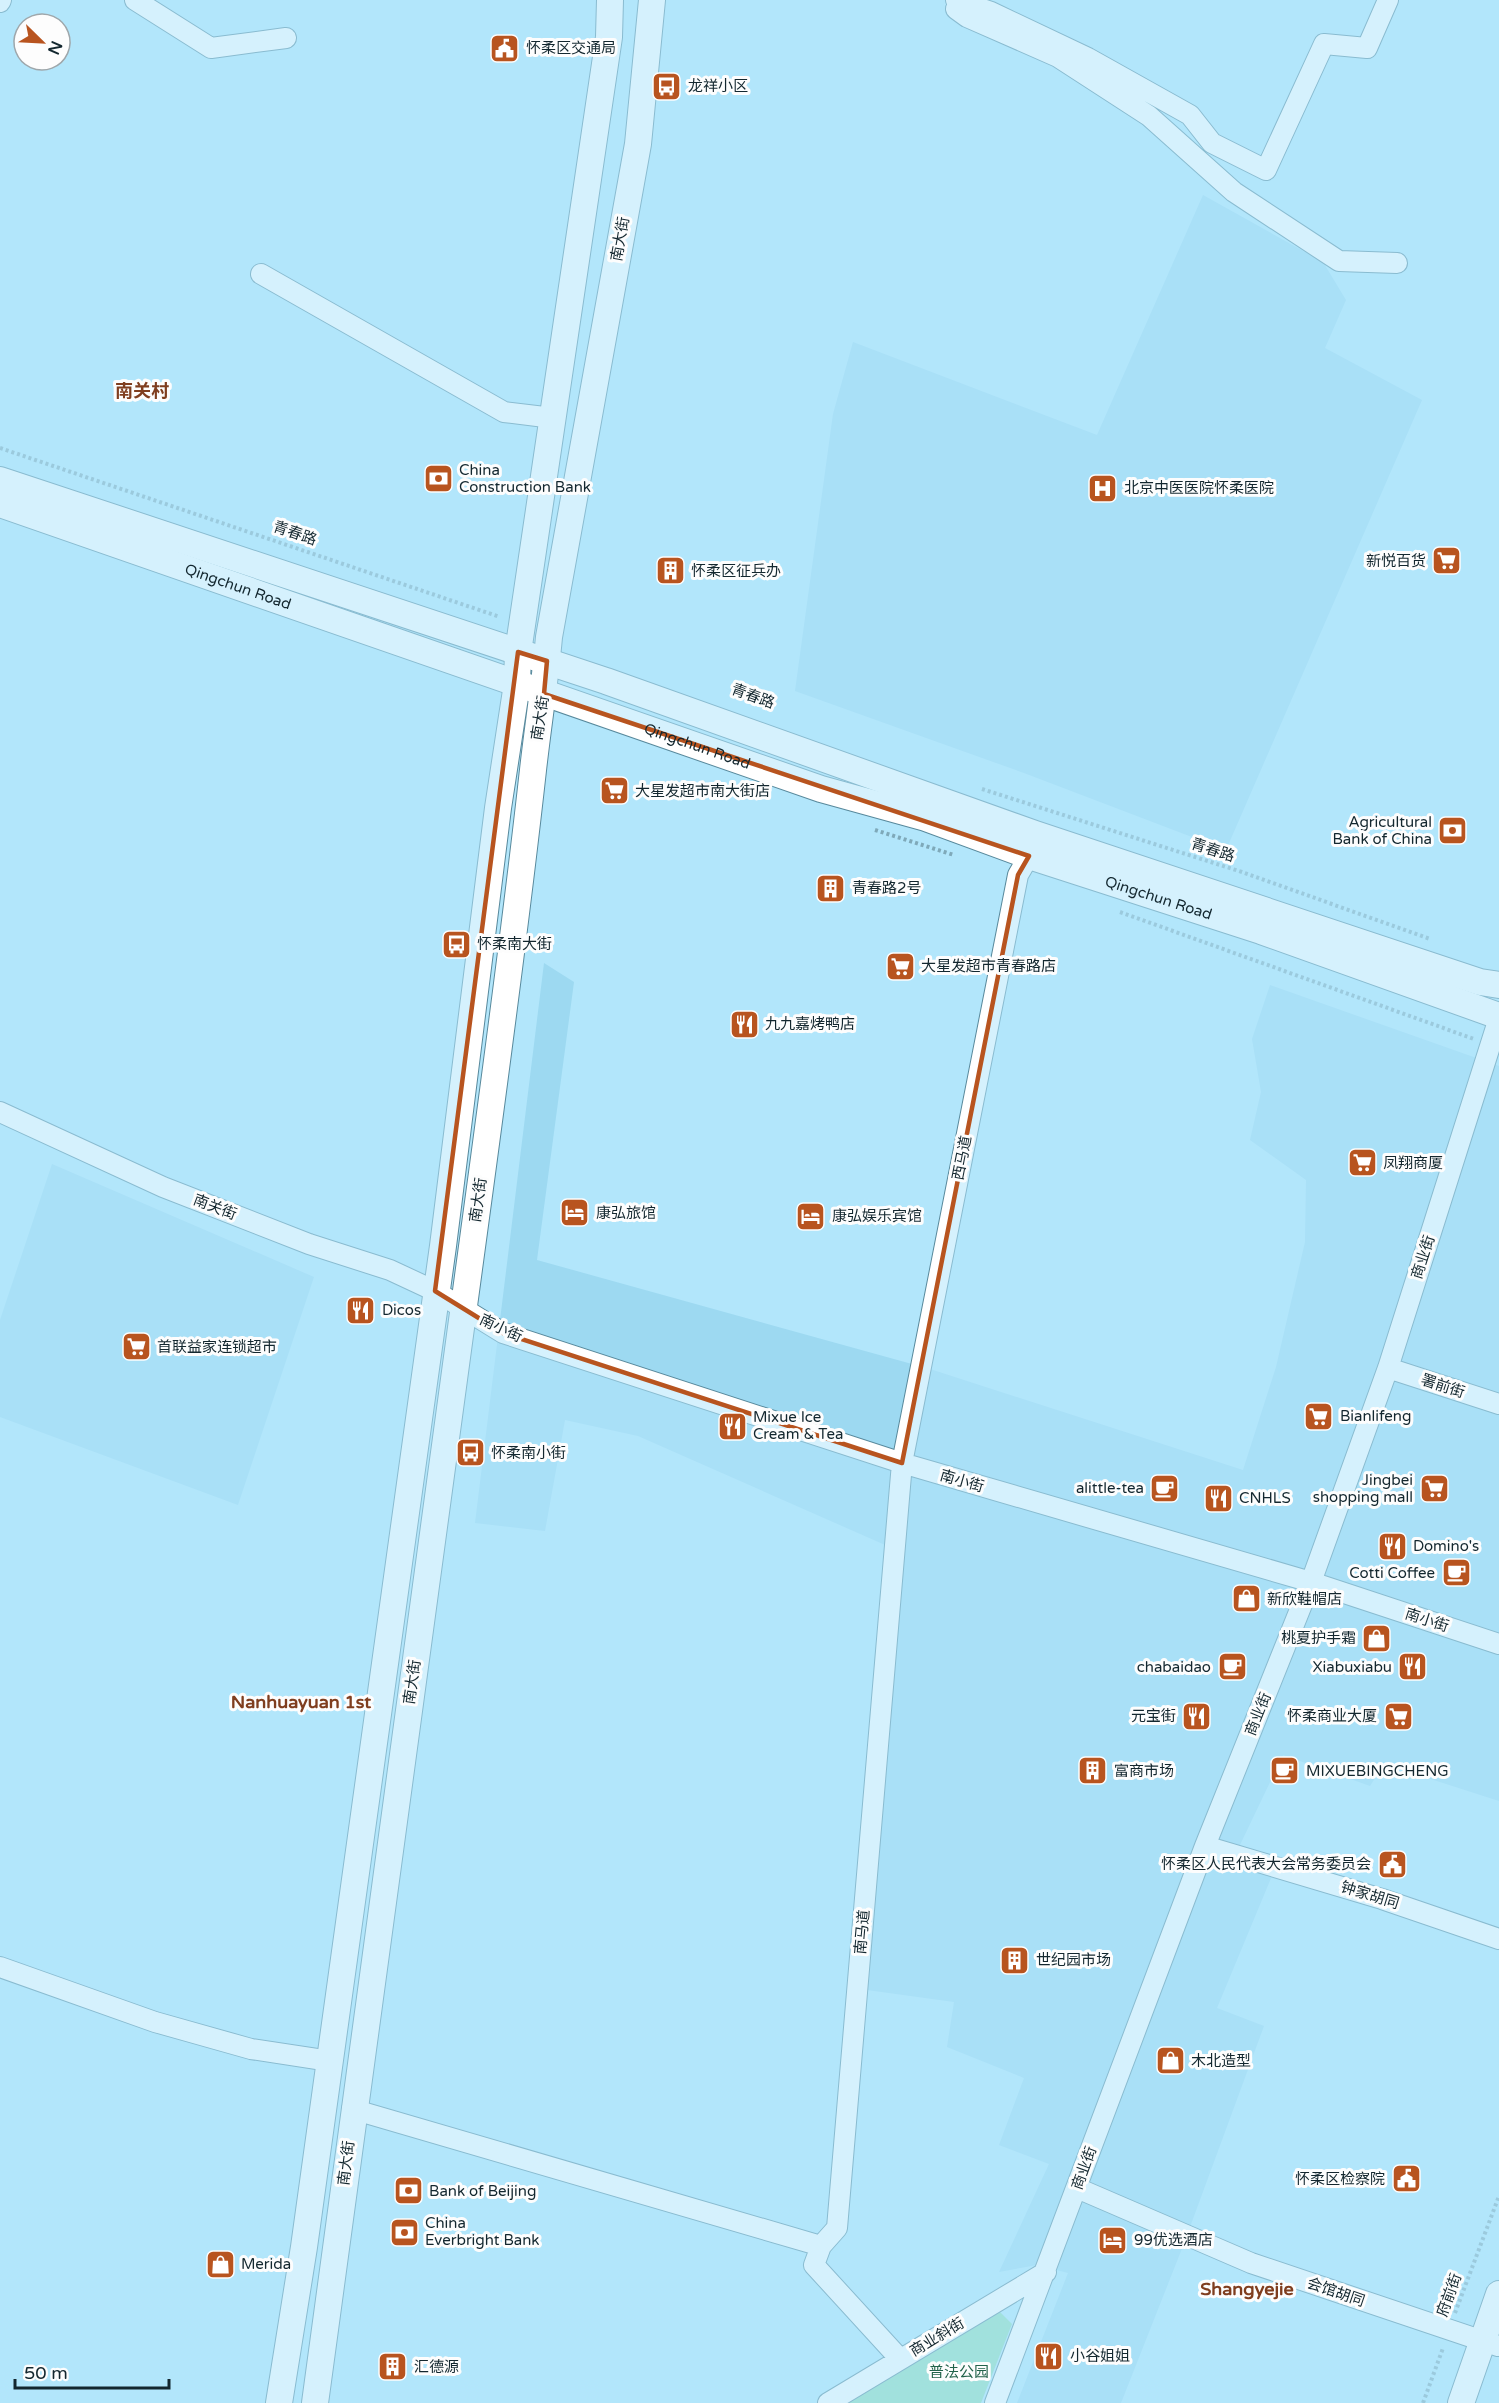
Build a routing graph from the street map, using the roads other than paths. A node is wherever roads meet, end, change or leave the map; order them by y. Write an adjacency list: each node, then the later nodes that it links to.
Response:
1 (135, 0): 8 (street)
2 (610, 0): 11 (main road, 南大街)
3 (652, 0): 15 (main road, 南大街)
4 (943, 0): 9 (street)
5 (956, 0): 7 (street)
6 (1388, 0): 7 (street)
7 (994, 6)
8 (286, 38)
9 (1397, 263)
10 (261, 274): 11 (street)
11 (553, 418): 14 (main road, 南大街)
12 (0, 480): 14 (main road, Qingchun Road)
13 (0, 504): 16 (main road, Qingchun Road)
14 (518, 652): 15 (main road, Qingchun Road); 16 (main road, 南大街)
15 (547, 662): 17 (main road, 南大街); 19 (main road, Qingchun Road)
16 (517, 684): 17 (main road, Qingchun Road); 22 (main road, 南大街)
17 (544, 694): 18 (main road, Qingchun Road); 23 (main road, 南大街)
18 (1029, 856): 20 (main road, Qingchun Road); 26 (street, 西马道)
19 (1499, 985)
20 (1499, 1017): 24 (street, 商业街)
21 (0, 1112): 22 (street, 南关街)
22 (435, 1291): 23 (street, 南小街); 32 (main road, 南大街)
23 (464, 1310): 26 (street, 南小街); 33 (main road, 南大街)
24 (1388, 1368): 25 (street, 署前街); 27 (street, 商业街)
25 (1499, 1404)
26 (902, 1463): 27 (street, 南小街); 35 (street, 南马道)
27 (1311, 1582): 28 (street, 南小街); 29 (street, 商业街)
28 (1499, 1644)
29 (1205, 1846): 30 (street, 钟家胡同); 34 (street, 商业街)
30 (1499, 1939)
31 (0, 1966): 32 (street)
32 (330, 2061): 40 (main road, 南大街)
33 (352, 2109): 35 (street); 41 (main road, 南大街)
34 (1077, 2188): 36 (street, 商业街); 38 (street, 会馆胡同)
35 (821, 2246): 39 (street)
36 (1046, 2272): 39 (street, 商业斜街); 43 (street, 商业街)
37 (1499, 2294): 38 (main road)
38 (1493, 2344): 44 (main road); 45 (main road)
39 (900, 2359): 42 (street, 商业斜街)
40 (279, 2403)
41 (315, 2403)
42 (828, 2403)
43 (995, 2403)
44 (1461, 2403)
45 (1478, 2403)

